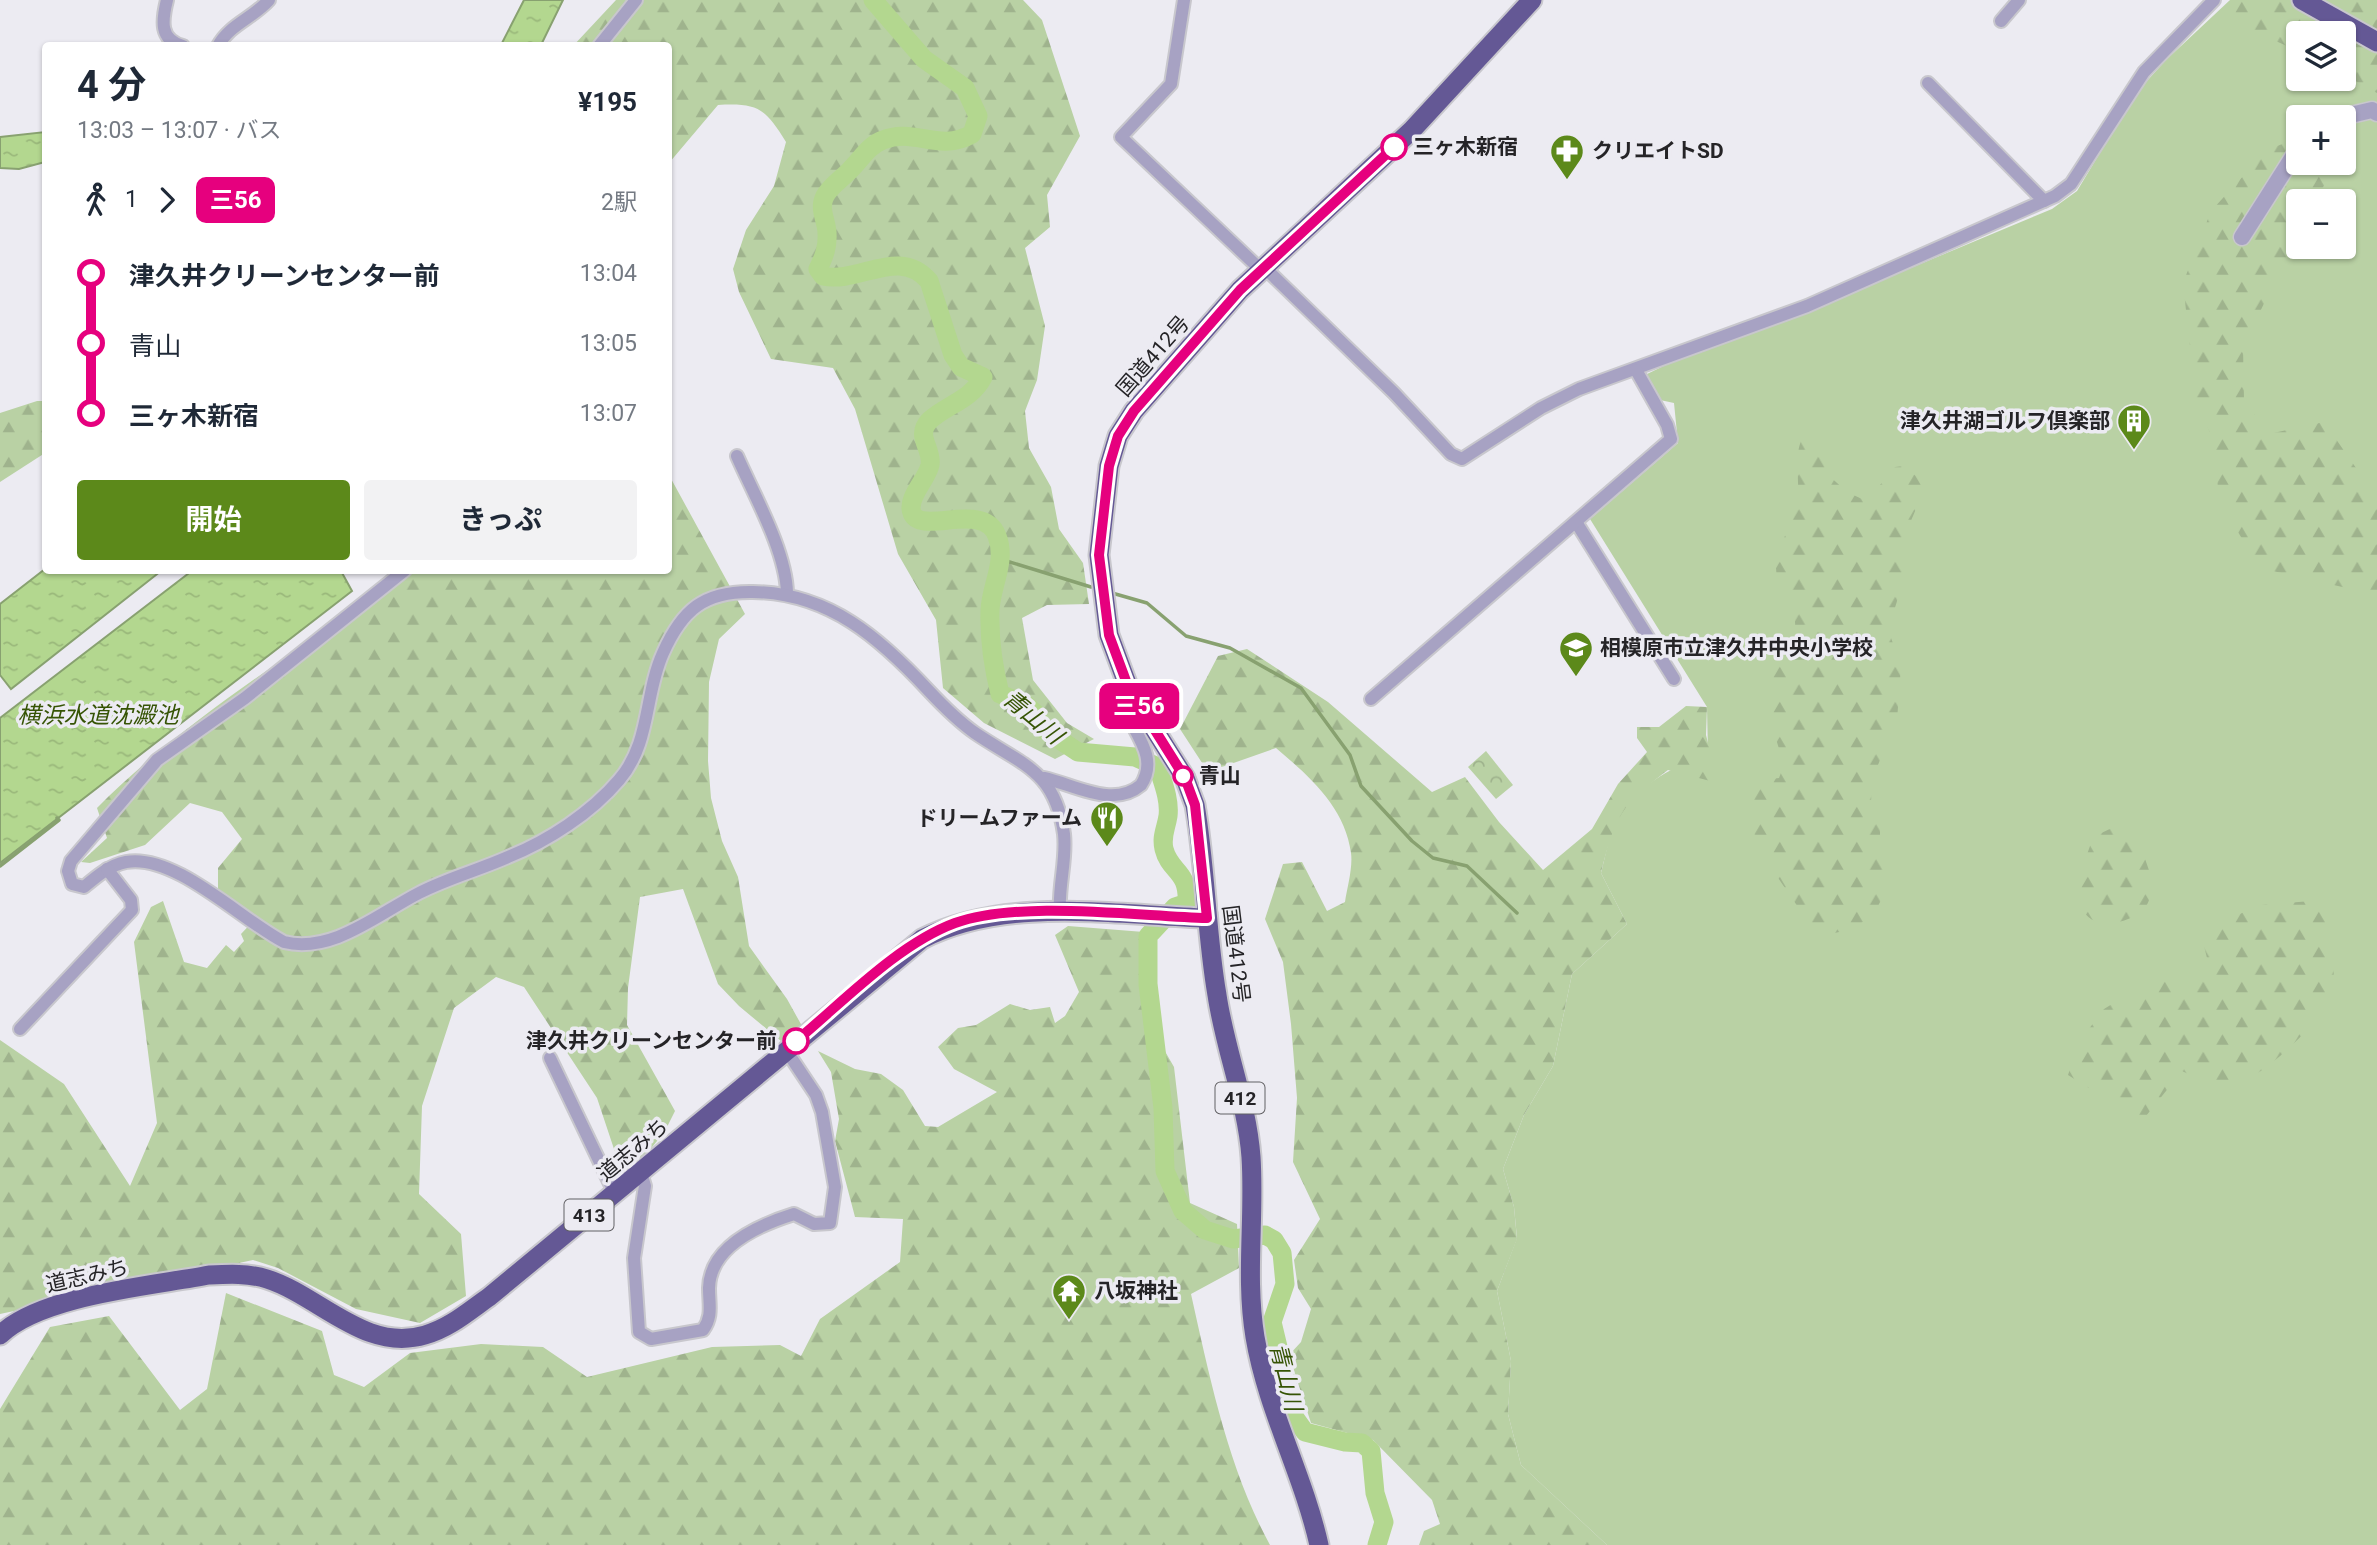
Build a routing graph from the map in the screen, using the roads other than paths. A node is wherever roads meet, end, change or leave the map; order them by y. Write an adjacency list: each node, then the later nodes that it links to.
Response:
1 (167, 0): 10 (street)
2 (269, 0): 11 (street)
3 (636, 0): 12 (street)
4 (1184, 0): 20 (street)
5 (1532, 0): 20 (highway, 国道412号 / 412)
6 (2019, 0): 9 (street)
7 (2214, 0): 18 (street)
8 (2302, 0): 13 (highway)
9 (2001, 21)
10 (172, 42)
11 (220, 42)
12 (602, 42)
13 (2377, 42)
14 (1928, 83): 18 (street)
15 (2377, 113): 16 (street)
16 (2356, 114)
17 (2286, 168): 19 (street)
18 (2044, 201): 21 (street)
19 (2242, 237)
20 (1263, 268): 21 (street); 27 (highway, 国道412号 / 412)
21 (1636, 370): 23 (street)
22 (737, 456): 25 (street)
23 (1576, 522): 26 (street); 28 (street)
24 (400, 574): 30 (street)
25 (787, 593): 29 (street); 30 (street)
26 (1674, 679)
27 (1129, 689): 29 (street); 32 (highway, 国道412号 / 412)
28 (1371, 699)
29 (1044, 778): 31 (street)
30 (107, 869): 33 (street)
31 (1060, 913): 32 (highway, 道志みち / 413); 34 (highway, 道志みち / 413)
32 (1207, 918): 39 (highway, 国道412号 / 412)
33 (20, 1029)
34 (786, 1049): 36 (highway, 道志みち / 413); 36 (street)
35 (550, 1058): 37 (street)
36 (641, 1173): 37 (highway, 道志みち / 413)
37 (615, 1194): 38 (highway, 道志みち / 413)
38 (0, 1335)
39 (1318, 1545)

